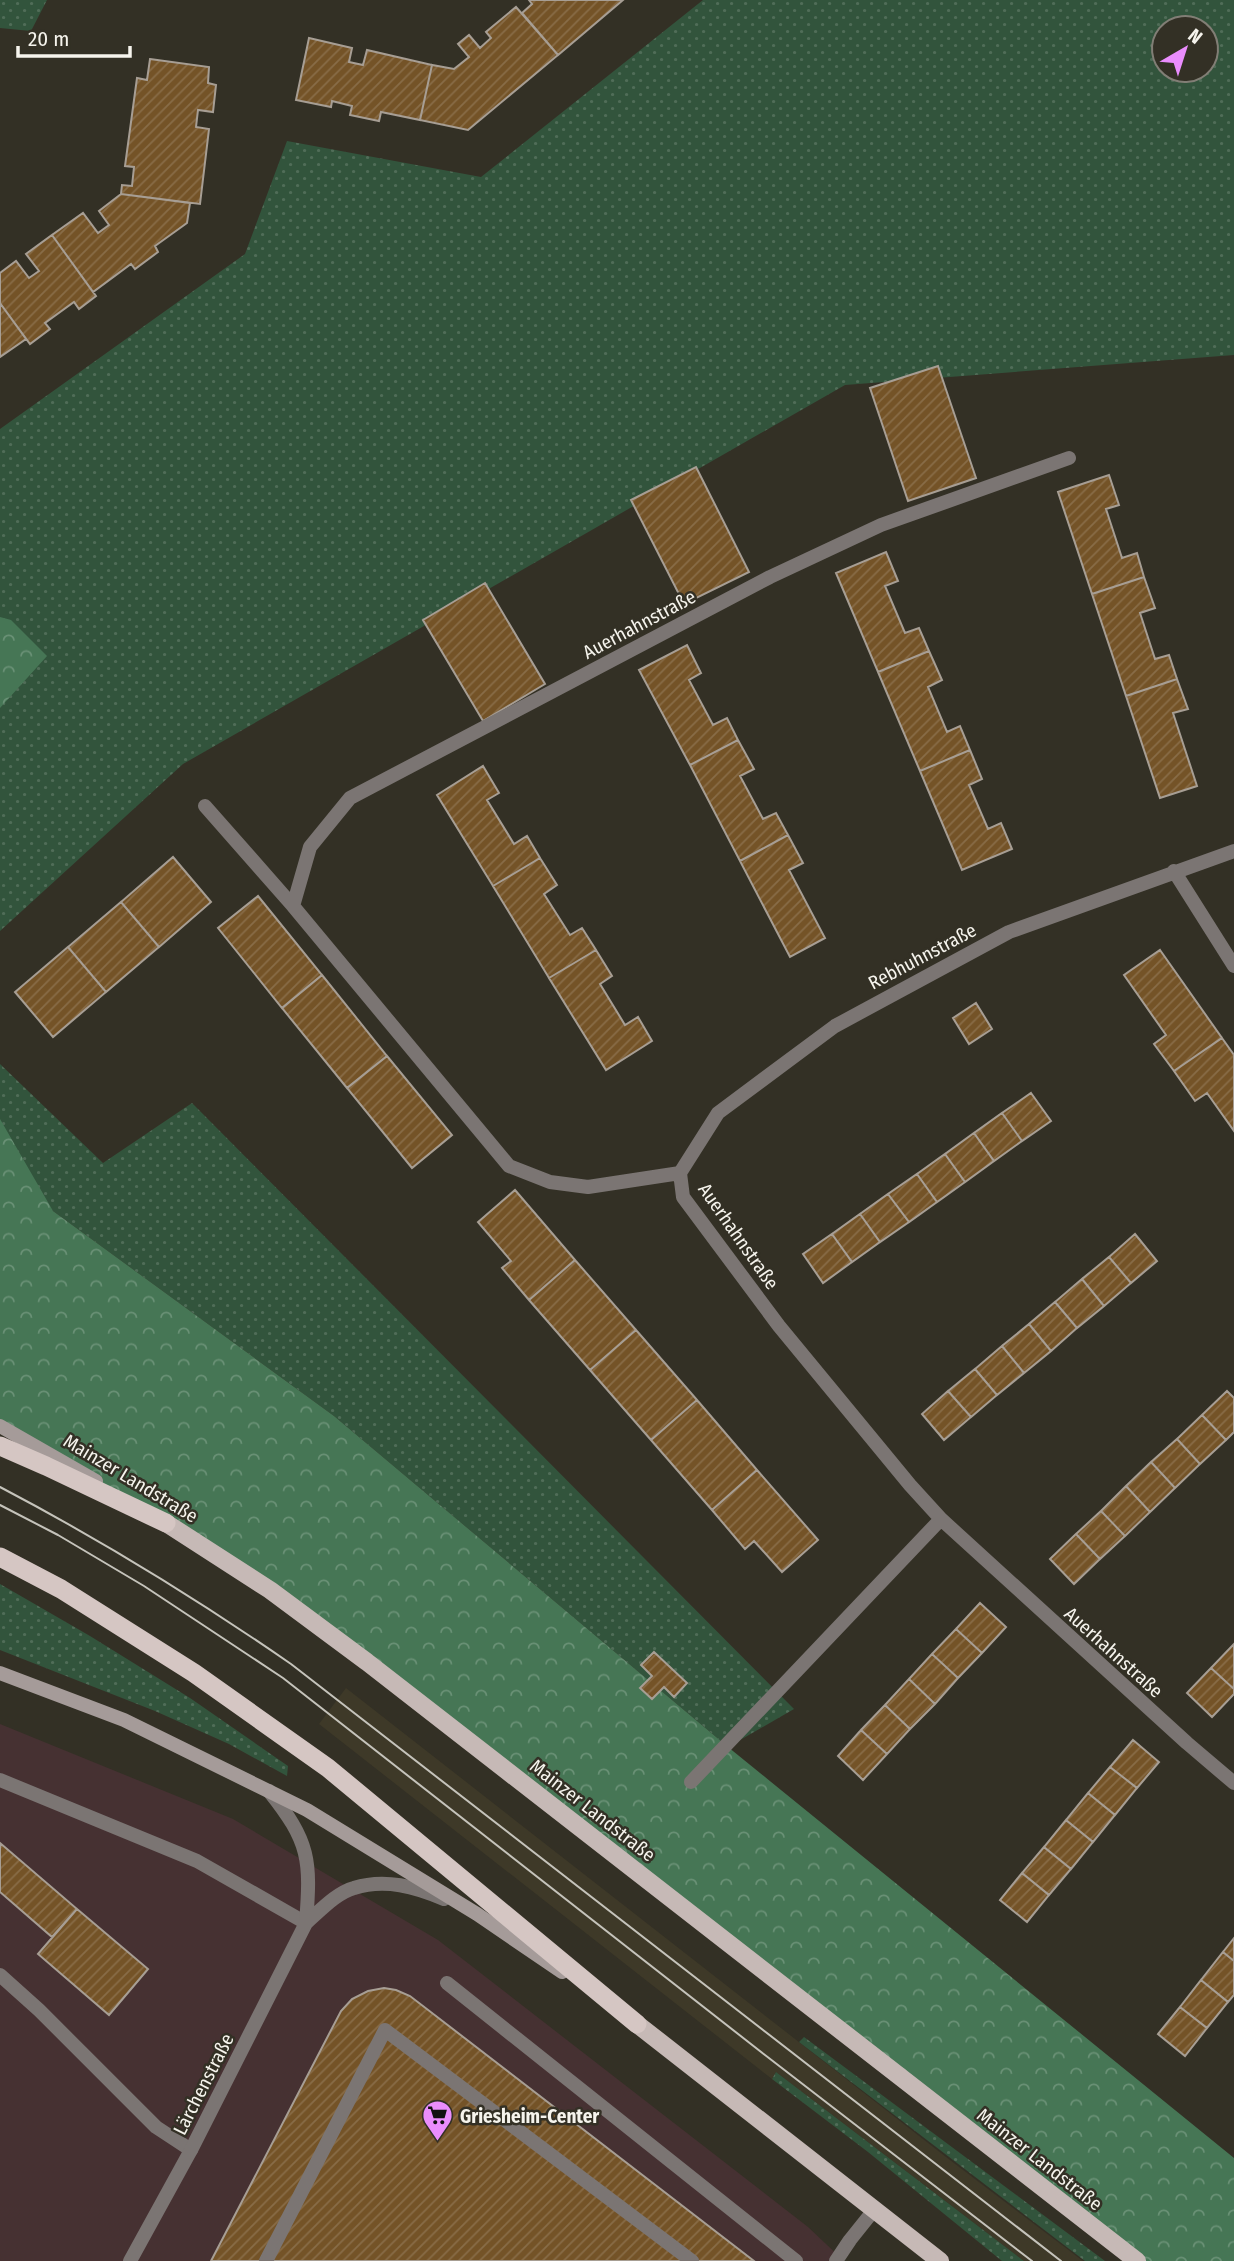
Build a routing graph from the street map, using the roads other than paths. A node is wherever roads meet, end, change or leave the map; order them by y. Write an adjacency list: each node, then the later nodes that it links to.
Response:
1 (1069, 458): 5 (street, Auerhahnstraße)
2 (205, 806): 5 (street, Auerhahnstraße)
3 (1234, 851): 4 (street, Rebhuhnstraße)
4 (1174, 871): 6 (street); 7 (street, Rebhuhnstraße)
5 (293, 906): 7 (street, Auerhahnstraße)
6 (1234, 966)
7 (680, 1173): 10 (street, Auerhahnstraße)
8 (0, 1426): 11 (main road, Mainzer Landstraße)
9 (0, 1447): 11 (highway)
10 (940, 1519): 15 (street); 16 (street, Auerhahnstraße)
11 (166, 1523): 31 (main road, Mainzer Landstraße)
12 (0, 1557): 22 (highway)
13 (0, 1673): 17 (main road)
14 (0, 1780): 19 (street)
15 (691, 1782)
16 (1234, 1783)
17 (268, 1790): 18 (main road); 19 (street, Lärchenstraße)
18 (477, 1914): 19 (street, Lärchenstraße); 22 (main road)
19 (306, 1923): 23 (street, Lärchenstraße)
20 (0, 1976): 23 (street)
21 (447, 1983): 28 (street)
22 (638, 2024): 24 (main road)
23 (191, 2150): 25 (street, Lärchenstraße)
24 (874, 2210): 29 (street); 30 (main road)
25 (130, 2261)
26 (266, 2261): 27 (street)
27 (692, 2261)
28 (796, 2261)
29 (836, 2261)
30 (940, 2261)
31 (1138, 2261)

